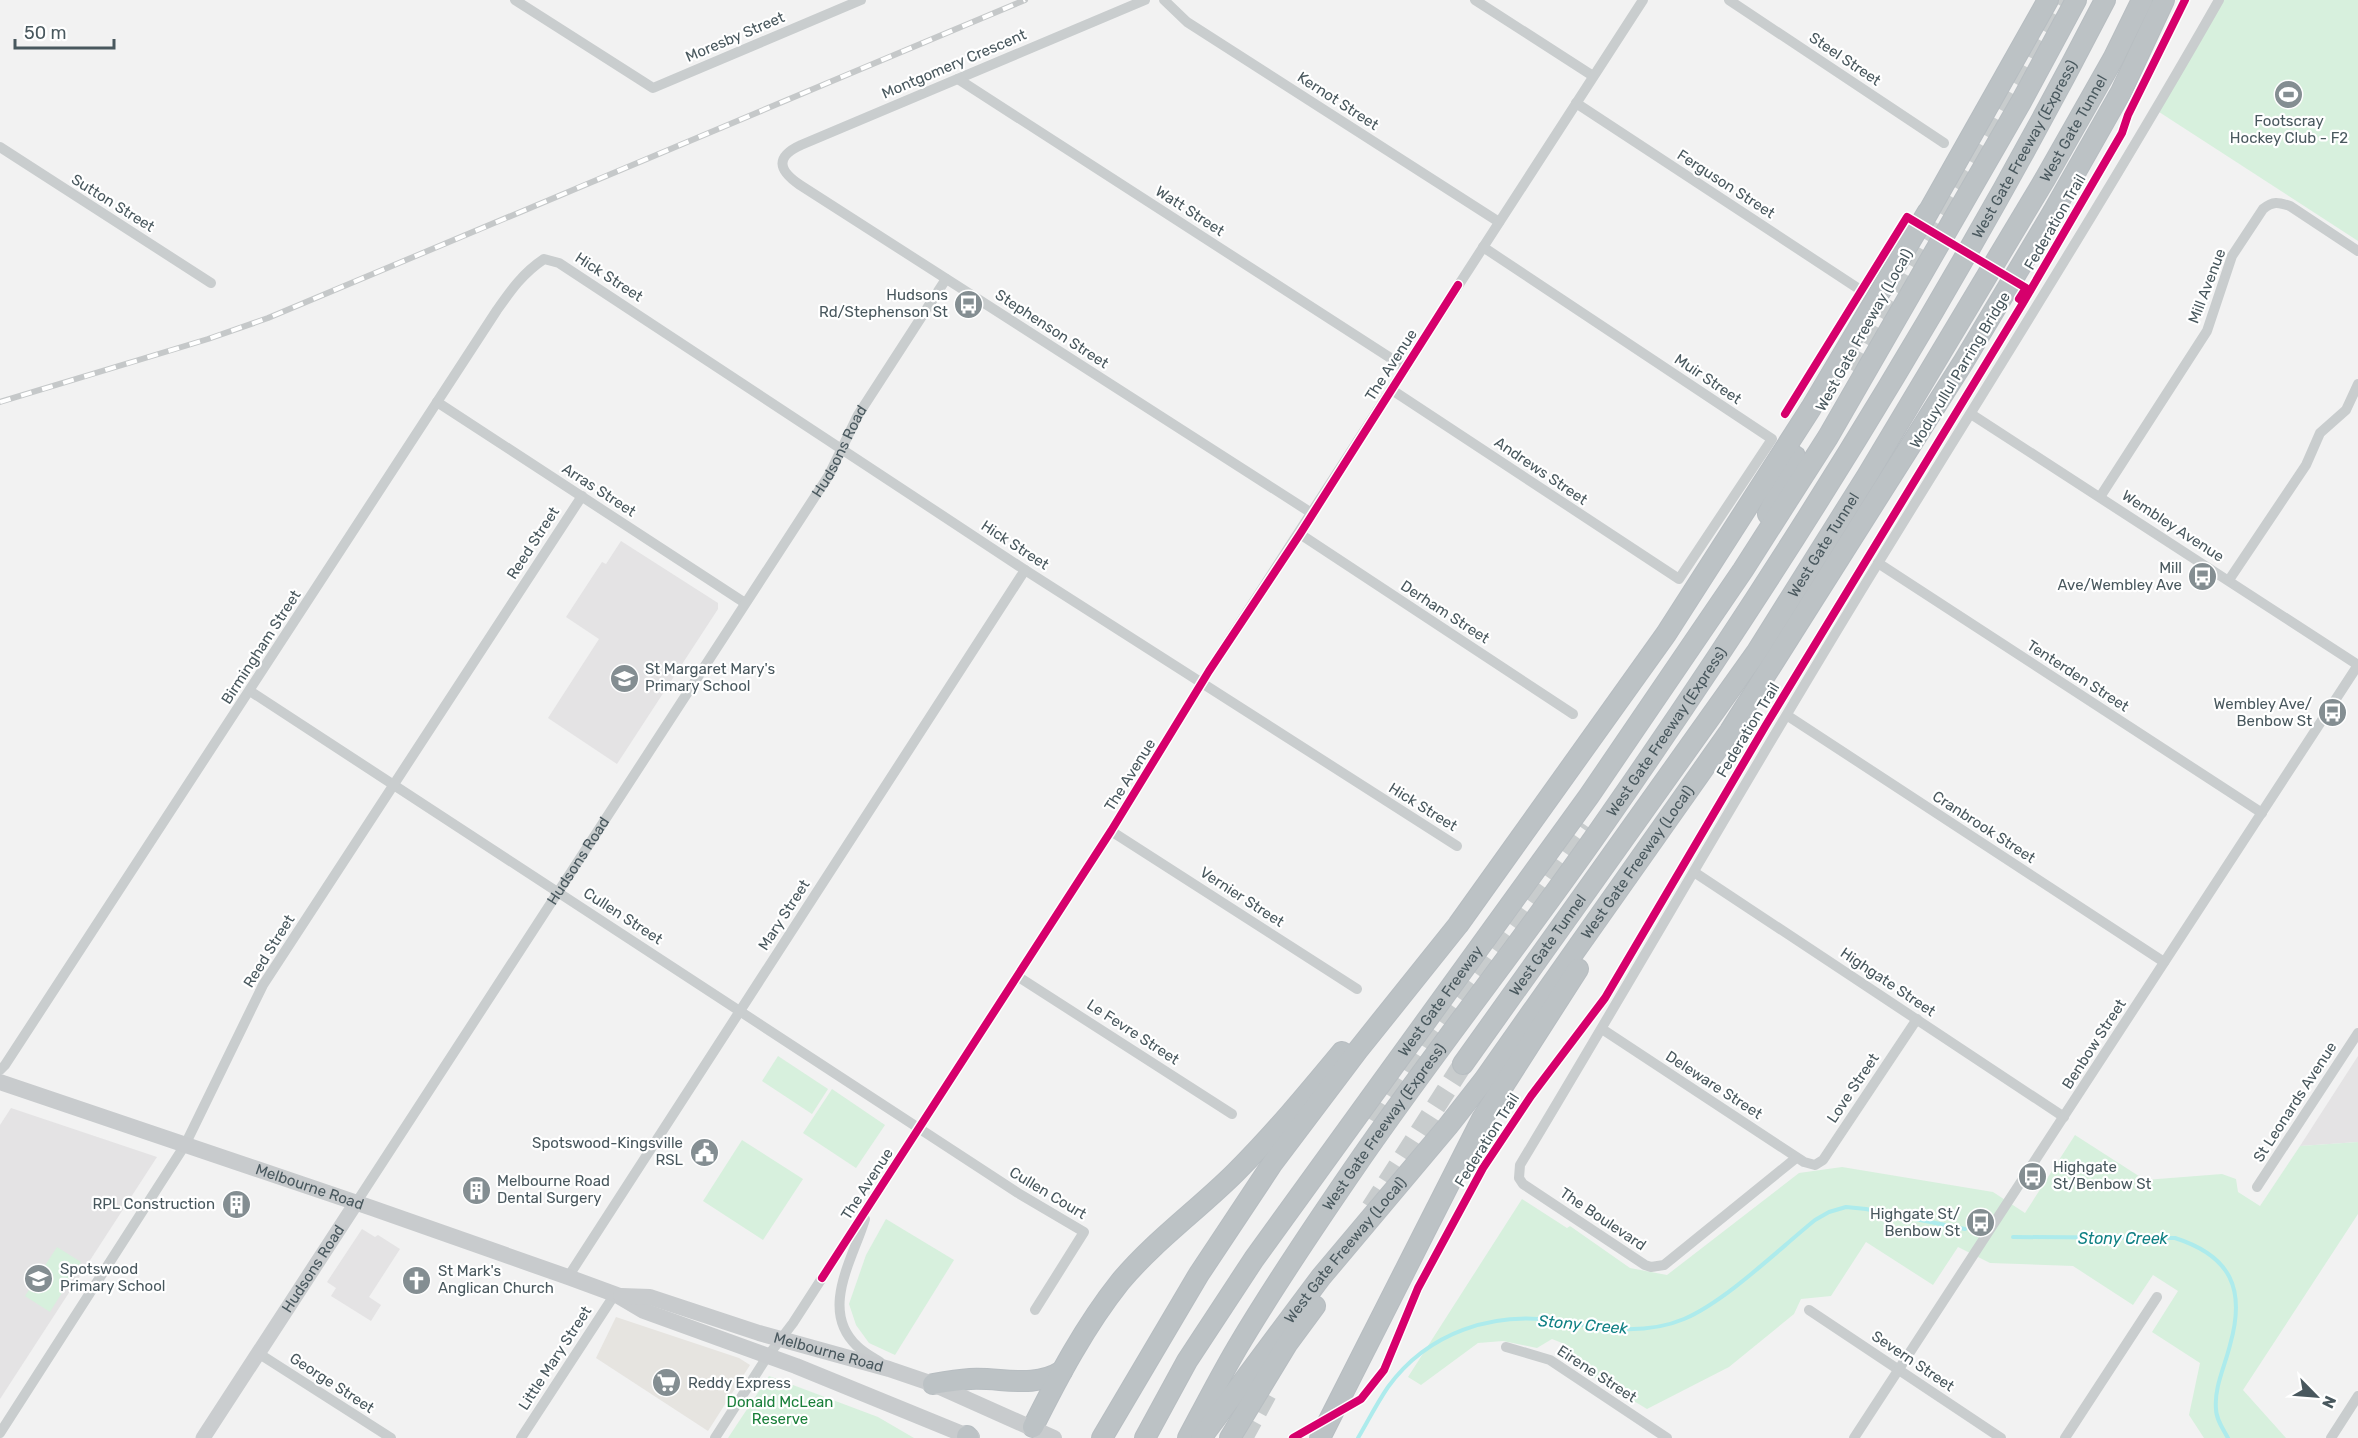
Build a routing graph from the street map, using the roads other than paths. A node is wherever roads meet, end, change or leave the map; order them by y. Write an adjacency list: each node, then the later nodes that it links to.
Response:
1 (515, 0): 15 (street, Moresby Street)
2 (832, 0): 15 (street)
3 (861, 0): 15 (street, Moresby Street)
4 (1145, 0): 17 (street, Montgomery Crescent)
5 (1164, 0): 23 (street, Kernot Street)
6 (1475, 0): 16 (street)
7 (1643, 0): 16 (street, The Avenue)
8 (1729, 0): 19 (street, Steel Street)
9 (2048, 0): 22 (highway, West Gate Freeway (Local))
10 (2076, 0): 42 (highway, West Gate Freeway (Express))
11 (2105, 0): 103 (highway, West Gate Freeway (Express))
12 (2142, 0): 66 (highway, West Gate Tunnel)
13 (2164, 0): 54 (highway, West Gate Freeway (Local))
14 (2219, 0): 34 (street)
15 (842, 8)
16 (1593, 76): 18 (street, The Avenue)
17 (958, 79): 21 (street, Montgomery Crescent); 30 (street, Watt Street)
18 (1576, 103): 23 (street, The Avenue); 29 (street, Ferguson Street)
19 (1944, 143)
20 (0, 147): 28 (street, Sutton Street)
21 (782, 164): 27 (street, Stephenson Street)
22 (1928, 213): 42 (highway, West Gate Freeway (Local)); 53 (highway)
23 (1499, 222): 24 (street, The Avenue)
24 (1483, 247): 30 (street, The Avenue); 43 (street, Muir Street)
25 (2358, 251): 37 (street, Mill Avenue)
26 (559, 263): 33 (street, Birmingham Street); 35 (street, Hick Street)
27 (946, 279): 35 (street, Hudsons Road); 38 (street, Stephenson Street)
28 (211, 283)
29 (1859, 289)
30 (1406, 368): 32 (street, The Avenue)
31 (2358, 384): 44 (street)
32 (1392, 390): 38 (street, The Avenue); 43 (street, Andrews Street)
33 (437, 402): 36 (street, Arras Street); 48 (street, Birmingham Street)
34 (1971, 414): 37 (street, Wembley Avenue); 40 (street)
35 (842, 448): 41 (street, Hick Street); 45 (street, Hudsons Road)
36 (582, 496): 45 (street, Arras Street); 51 (street, Reed Street)
37 (2100, 497): 44 (street, Wembley Avenue)
38 (1313, 514): 39 (street, The Avenue)
39 (1300, 534): 47 (street, The Avenue); 49 (street, Derham Street)
40 (1878, 563): 50 (street); 52 (street, Tenterden Street)
41 (1025, 570): 47 (street, Hick Street); 62 (street, Mary Street)
42 (1743, 570): 102 (highway, West Gate Freeway)
43 (1673, 576)
44 (2229, 580): 46 (street, Wembley Avenue)
45 (745, 603): 58 (street, Hudsons Road)
46 (2358, 665): 52 (street, Benbow Street)
47 (1202, 683): 55 (street, The Avenue); 56 (street, Hick Street)
48 (250, 691): 51 (street, Cullen Street); 67 (street, Birmingham Street)
49 (1573, 714)
50 (1788, 716): 57 (street); 59 (street, Cranbrook Street)
51 (394, 785): 58 (street, Cullen Street); 72 (street, Reed Street)
52 (2262, 813): 59 (street, Benbow Street)
53 (1537, 815): 90 (highway); 101 (highway)
54 (1672, 816): 74 (highway, West Gate Freeway (Local)); 106 (highway)
55 (1111, 831): 60 (street, The Avenue); 61 (street, Vernier Street)
56 (1457, 846)
57 (1694, 872): 63 (street, Highgate Street); 64 (street)
58 (558, 891): 62 (street, Cullen Street); 77 (street, Hudsons Road)
59 (2164, 962): 70 (street, Benbow Street)
60 (1017, 976): 69 (street, Le Fevre Street); 71 (street, The Avenue)
61 (1357, 989)
62 (740, 1011): 71 (street, Cullen Street); 79 (street, Mary Street)
63 (1917, 1019): 70 (street, Highgate Street); 75 (street, Love Street)
64 (1602, 1029): 73 (street, Deleware Street); 73 (street, The Boulevard)
65 (2358, 1033): 76 (street, St Leonards Avenue)
66 (1463, 1064)
67 (0, 1070)
68 (0, 1082): 72 (main road, Melbourne Road)
69 (1232, 1114)
70 (2064, 1117): 89 (street, Benbow Street)
71 (919, 1128): 78 (street, The Avenue); 82 (street, Cullen Court)
72 (185, 1145): 77 (main road, Melbourne Road); 93 (street, Reed Street)
73 (1797, 1158): 75 (street, Deleware Street)
74 (1419, 1159): 104 (highway, West Gate Freeway (Local)); 105 (highway)
75 (1809, 1164)
76 (2257, 1187)
77 (356, 1203): 79 (main road, Melbourne Road); 86 (street, Hudsons Road)
78 (870, 1205): 84 (street, The Avenue); 88 (street, The Avenue)
79 (568, 1277): 80 (main road, Melbourne Road)
80 (616, 1295): 84 (main road, Melbourne Road); 87 (main road, Melbourne Road); 98 (street, Little Mary Street)
81 (2157, 1297): 110 (street)
82 (1035, 1310)
83 (1809, 1310): 89 (street, Severn Street)
84 (782, 1339): 87 (street, The Avenue); 88 (main road, Melbourne Road)
85 (1506, 1347): 107 (street, Eirene Street)
86 (258, 1353): 96 (street, Hudsons Road); 97 (street, George Street)
87 (767, 1357): 95 (main road, Melbourne Road); 99 (street, The Avenue)
88 (889, 1369): 91 (main road, Melbourne Road)
89 (1899, 1370): 108 (street, Benbow Street); 109 (street, Severn Street)
90 (1062, 1371): 91 (highway); 94 (highway)
91 (933, 1384): 94 (main road, Melbourne Road)
92 (2358, 1396): 111 (street)
93 (0, 1433)
94 (1030, 1433): 100 (main road, Melbourne Road)
95 (969, 1437)
96 (204, 1438)
97 (390, 1438)
98 (521, 1438)
99 (716, 1438)
100 (1054, 1438)
101 (1102, 1438)
102 (1146, 1438)
103 (1188, 1438)
104 (1201, 1438)
105 (1230, 1438)
106 (1320, 1438)
107 (1667, 1438)
108 (1854, 1438)
109 (2001, 1438)
110 (2065, 1438)
111 (2331, 1438)

